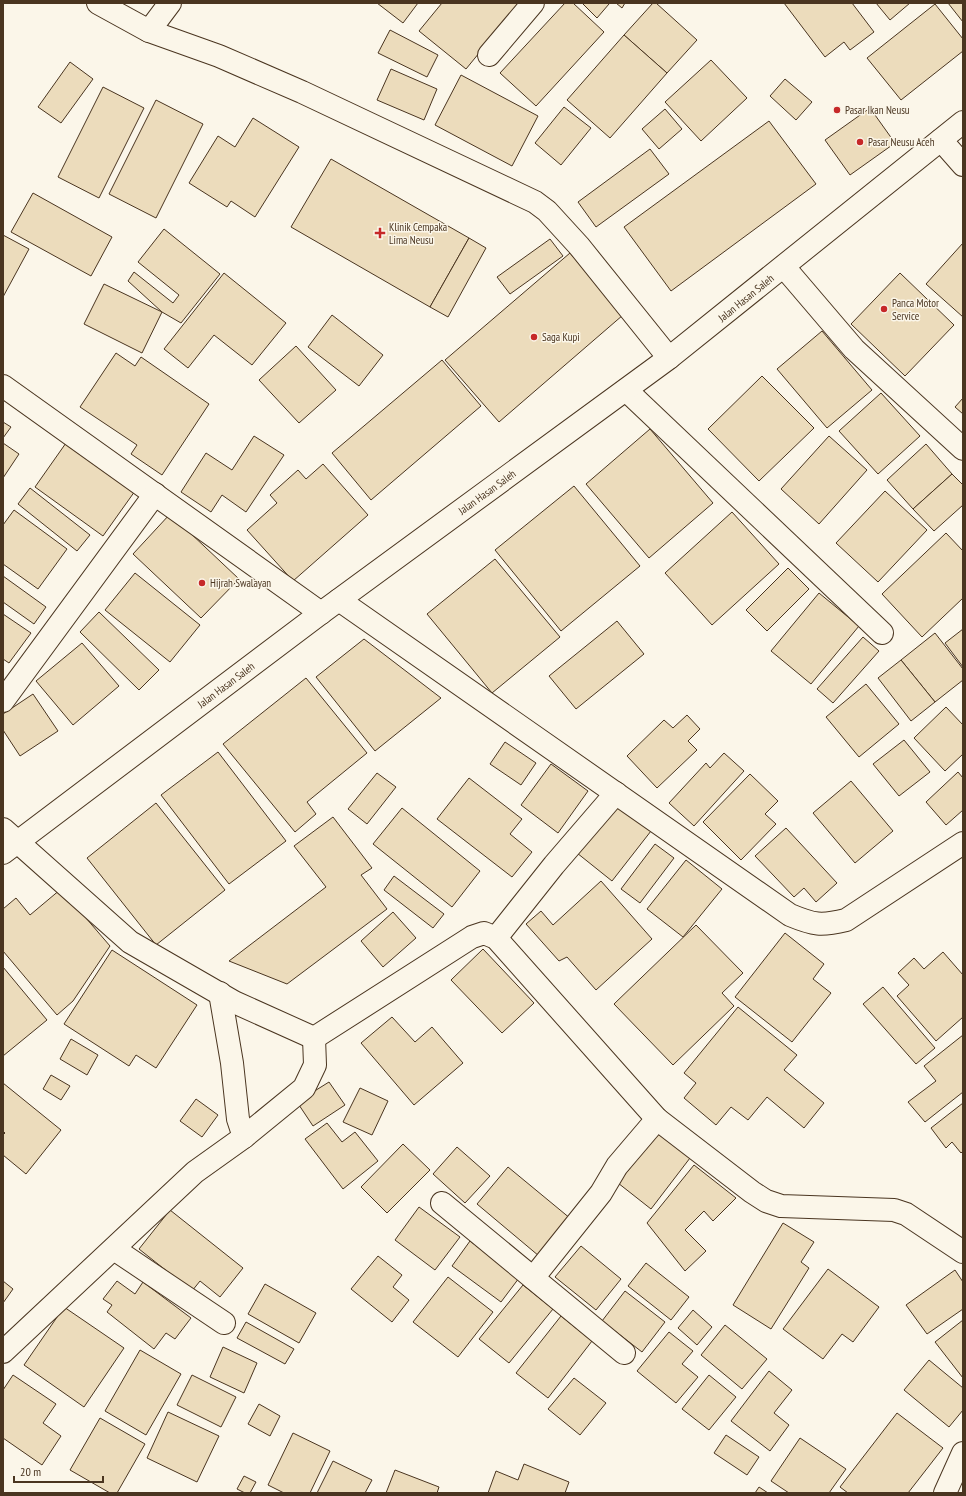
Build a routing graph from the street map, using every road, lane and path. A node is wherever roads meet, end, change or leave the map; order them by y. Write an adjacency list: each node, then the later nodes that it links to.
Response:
1 (98, 3): 4 (street)
2 (170, 3): 4 (street)
3 (533, 3): 5 (street)
4 (149, 31): 10 (street)
5 (489, 55)
6 (963, 122): 7 (street, Jalan Hasan Saleh)
7 (940, 140): 8 (street); 9 (street, Jalan Hasan Saleh)
8 (963, 165)
9 (784, 267): 10 (street, Jalan Hasan Saleh); 13 (street)
10 (669, 358): 12 (street, Jalan Hasan Saleh)
11 (3, 386): 14 (street)
12 (626, 390): 15 (street, Jalan Hasan Saleh); 17 (street)
13 (963, 449)
14 (155, 494): 16 (street); 18 (street)
15 (339, 600): 16 (street, Jalan Hasan Saleh); 19 (street)
16 (322, 613): 20 (street, Jalan Hasan Saleh)
17 (882, 633)
18 (3, 701)
19 (616, 793): 21 (street); 22 (street)
20 (8, 842): 23 (street)
21 (963, 843)
22 (496, 938): 24 (street); 25 (street)
23 (220, 993): 24 (street); 26 (street)
24 (314, 1038): 26 (street)
25 (657, 1119): 29 (street); 30 (street)
26 (244, 1136): 28 (street)
27 (442, 1203): 30 (street)
28 (114, 1249): 31 (street); 32 (street)
29 (963, 1252)
30 (533, 1278): 33 (street)
31 (224, 1323)
32 (3, 1352)
33 (624, 1353)
34 (963, 1453): 35 (street)
35 (945, 1493)

